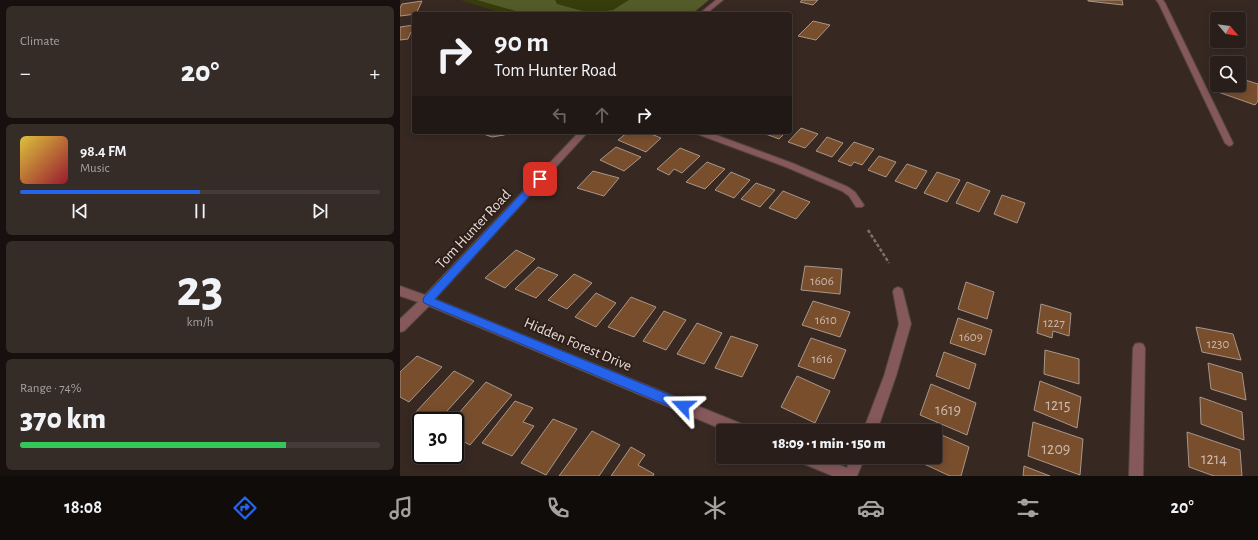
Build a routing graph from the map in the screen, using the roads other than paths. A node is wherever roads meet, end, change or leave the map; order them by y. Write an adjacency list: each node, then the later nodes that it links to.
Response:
1 (720, 0): 3 (street)
2 (1159, 0): 6 (street)
3 (705, 12)
4 (582, 134): 10 (street, Tom Hunter Road)
5 (705, 134): 7 (street)
6 (1229, 143)
7 (859, 205)
8 (400, 291): 10 (street, Hidden Forest Drive)
9 (898, 292): 14 (street)
10 (428, 300): 11 (street, Tom Hunter Road); 13 (street, Hidden Forest Drive)
11 (400, 327)
12 (1139, 348): 18 (street)
13 (725, 424)
14 (873, 424)
15 (821, 464): 17 (street)
16 (855, 464): 17 (street)
17 (850, 476)
18 (1136, 476)

